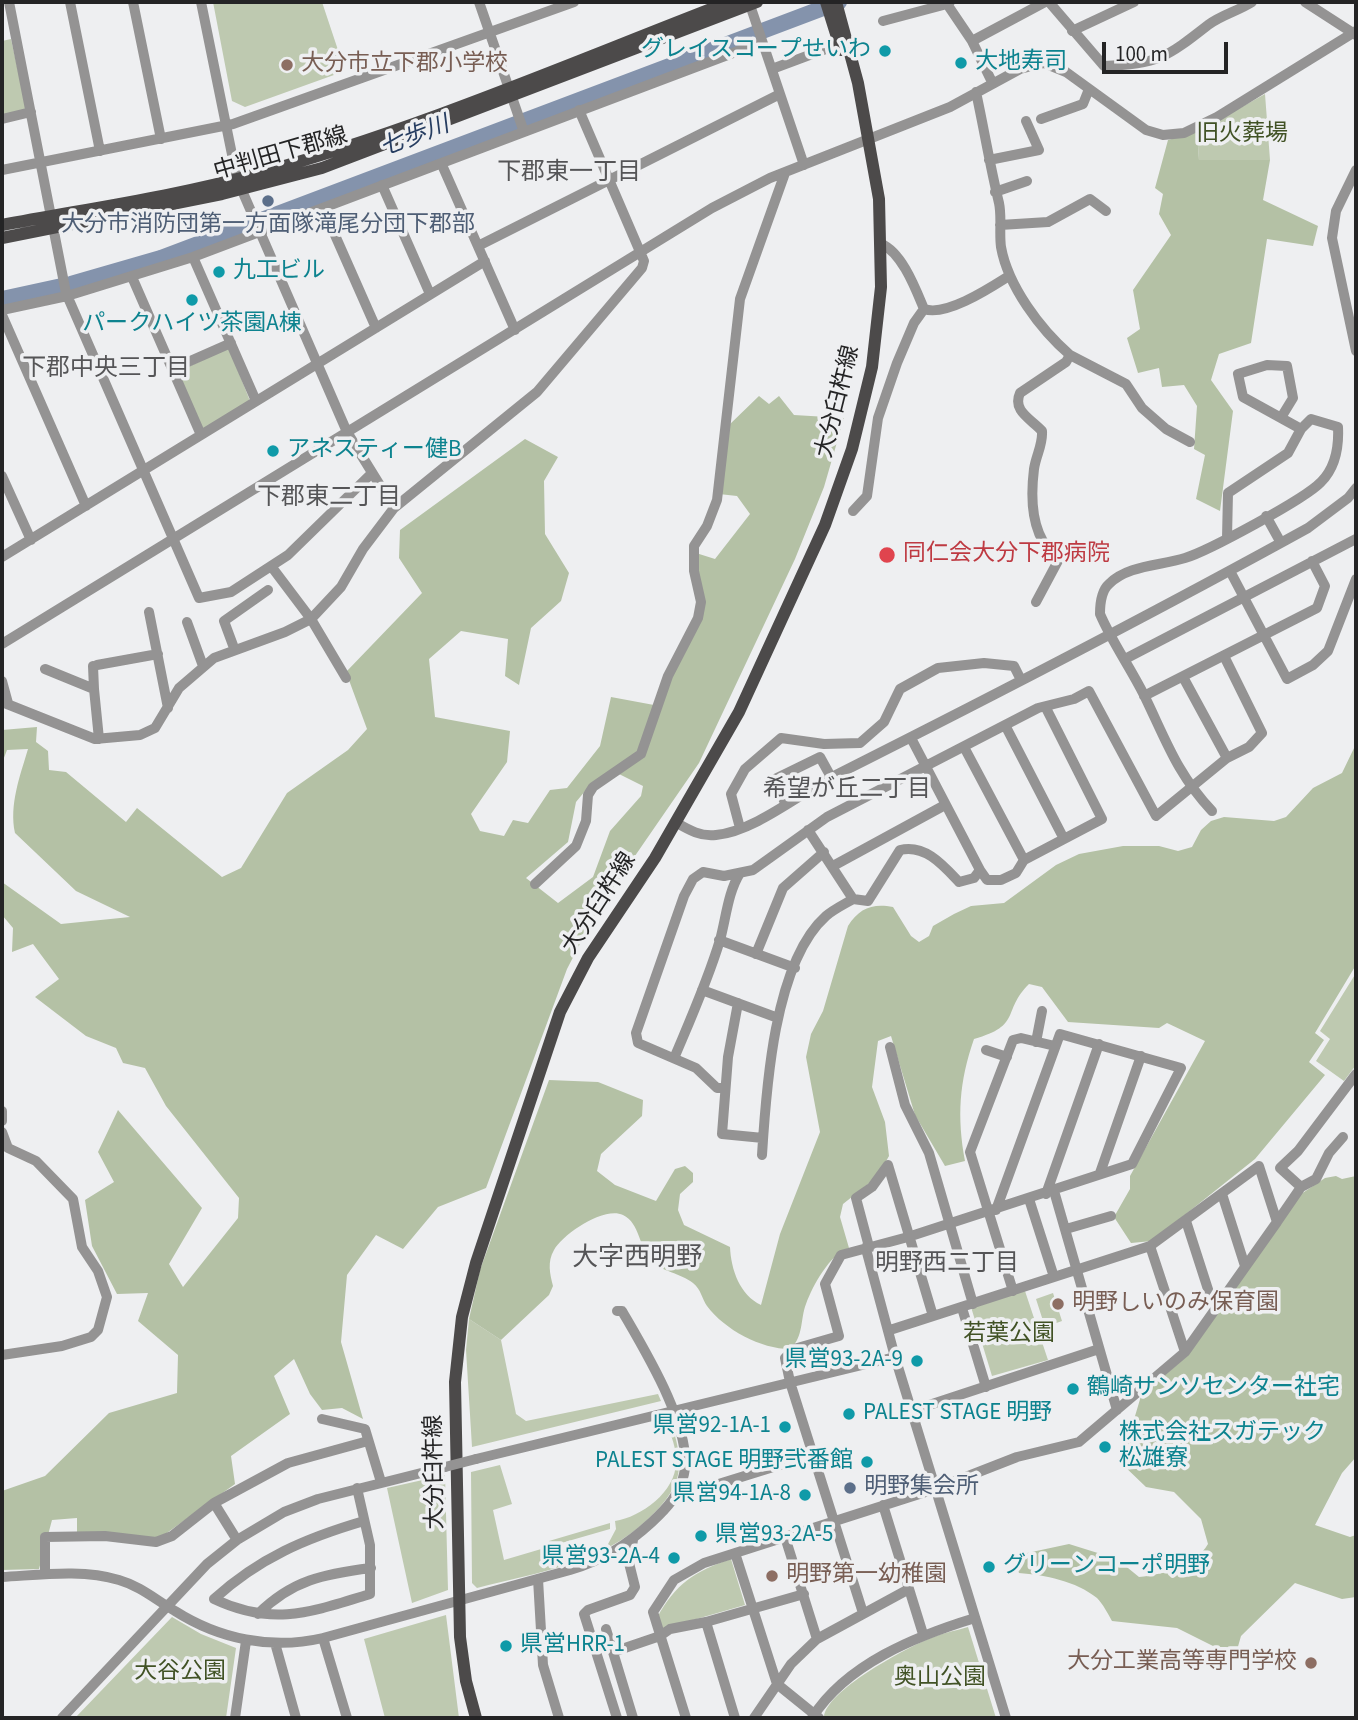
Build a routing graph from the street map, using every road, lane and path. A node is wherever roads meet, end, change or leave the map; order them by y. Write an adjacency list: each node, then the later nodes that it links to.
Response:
1 (9, 2): 30 (street)
2 (70, 2): 38 (street)
3 (133, 2): 36 (street)
4 (201, 2): 34 (street)
5 (480, 2): 19 (street)
6 (574, 2): 14 (street)
7 (729, 2): 28 (main road, 中判田下郡線)
8 (1047, 2): 17 (street); 21 (street)
9 (1134, 2): 17 (street)
10 (1252, 2): 17 (street)
11 (1305, 2): 18 (street)
12 (752, 3): 20 (street); 28 (main road, 中判田下郡線)
13 (949, 3): 16 (street); 21 (street)
14 (549, 6): 19 (street)
15 (833, 7): 22 (main road, 大分臼杵線); 37 (main road, 大分臼杵線)
16 (883, 21)
17 (1072, 31)
18 (1355, 33): 25 (street)
19 (490, 34): 28 (street); 34 (street)
20 (762, 41): 23 (street); 29 (street)
21 (972, 41): 24 (street)
22 (839, 44): 23 (street); 37 (main road, 大分臼杵線)
23 (772, 69): 27 (street)
24 (992, 82): 25 (street); 26 (street)
25 (1089, 89): 32 (street)
26 (976, 92): 37 (street); 39 (street)
27 (780, 94): 42 (street); 46 (street)
28 (512, 98): 35 (street); 48 (main road, 中判田下郡線)
29 (579, 110): 35 (street); 46 (street)
30 (31, 112): 31 (street); 40 (street)
31 (2, 119)
32 (1041, 120)
33 (1026, 121): 39 (street)
34 (226, 125): 36 (street); 48 (street)
35 (524, 130): 41 (street)
36 (161, 139): 38 (street)
37 (870, 141): 42 (street); 58 (main road, 大分臼杵線)
38 (100, 151): 40 (street)
39 (989, 160): 50 (street)
40 (41, 163): 43 (street); 53 (street)
41 (442, 165): 49 (street); 59 (street)
42 (804, 166): 45 (street)
43 (2, 170)
44 (1356, 170): 74 (street)
45 (785, 173): 60 (street); 146 (street)
46 (609, 180): 59 (street); 60 (street)
47 (1027, 181): 50 (street)
48 (240, 184): 53 (main road, 中判田下郡線); 56 (street)
49 (382, 185): 51 (street); 67 (street)
50 (995, 192): 55 (street)
51 (323, 208): 56 (street); 71 (street)
52 (1106, 211): 55 (street)
53 (53, 222): 54 (main road, 中判田下郡線); 57 (main road, 中判田下郡線); 68 (street)
54 (2, 225)
55 (1000, 225): 64 (street)
56 (260, 232): 61 (street); 76 (street)
57 (2, 238)
58 (881, 244): 69 (street); 137 (main road, 大分臼杵線)
59 (478, 246): 62 (street)
60 (641, 253): 63 (street); 66 (street)
61 (192, 257): 65 (street); 73 (street)
62 (485, 261): 67 (street); 72 (street)
63 (606, 275): 66 (street); 72 (street)
64 (1010, 276): 69 (street); 75 (street)
65 (132, 277): 68 (street); 77 (street)
66 (622, 291): 89 (street)
67 (430, 294): 71 (street)
68 (67, 295): 70 (street); 84 (street)
69 (924, 309): 90 (street)
70 (2, 313): 88 (street)
71 (376, 328): 76 (street)
72 (516, 330): 81 (street)
73 (231, 343): 77 (street); 78 (street)
74 (1356, 351)
75 (1070, 355): 83 (street); 104 (street)
76 (317, 364): 78 (street); 81 (street)
77 (172, 369): 82 (street)
78 (257, 401): 82 (street)
79 (1282, 416): 79 (street); 80 (street)
80 (1301, 429): 91 (street); 92 (street)
81 (348, 432): 85 (street); 95 (street)
82 (201, 435): 84 (street)
83 (1190, 442)
84 (144, 470): 88 (street); 95 (street)
85 (372, 473): 89 (street); 99 (street)
86 (2, 476): 94 (street)
87 (1356, 488): 96 (street)
88 (86, 506): 94 (street)
89 (394, 508): 106 (street)
90 (853, 512)
91 (1266, 516): 92 (street); 96 (street)
92 (1227, 538): 108 (street)
93 (1356, 539): 98 (street)
94 (30, 540): 97 (street)
95 (174, 540): 99 (street); 110 (street)
96 (1281, 543): 100 (street)
97 (2, 557)
98 (1312, 561): 103 (street); 109 (street)
99 (271, 566): 106 (street)
100 (1230, 571): 103 (street); 108 (street)
101 (1356, 579): 109 (street)
102 (268, 590): 111 (street)
103 (1243, 596): 109 (street); 114 (street)
104 (1036, 603)
105 (149, 612): 112 (street)
106 (311, 619): 111 (street); 118 (street)
107 (187, 622): 115 (street)
108 (1108, 633): 114 (street); 119 (street)
109 (1264, 634): 113 (street)
110 (2, 645)
111 (234, 648): 115 (street)
112 (158, 654): 121 (street); 124 (street)
113 (1224, 656): 117 (street); 130 (street)
114 (1125, 659): 122 (street)
115 (203, 666): 124 (street)
116 (45, 668): 121 (street)
117 (1182, 677): 122 (street); 130 (street)
118 (346, 678)
119 (1021, 680): 128 (street); 138 (street)
120 (2, 681): 123 (street)
121 (94, 689): 127 (street)
122 (1144, 696): 133 (street)
123 (5, 703): 127 (street)
124 (168, 708): 127 (street)
125 (1046, 708): 126 (street); 133 (street); 140 (street)
126 (1005, 725): 129 (street); 140 (street)
127 (99, 738)
128 (911, 738): 131 (street); 132 (street)
129 (964, 747): 131 (street); 142 (street)
130 (1227, 758): 133 (street)
131 (926, 767): 135 (street); 139 (street)
132 (831, 777): 134 (street); 134 (street)
133 (1190, 788): 136 (street)
134 (785, 803): 138 (street)
135 (945, 805): 143 (street); 144 (street)
136 (1212, 811)
137 (677, 822): 138 (street); 225 (main road, 大分臼杵線)
138 (740, 828)
139 (808, 830): 141 (street); 145 (street)
140 (1065, 839): 142 (street)
141 (824, 852): 143 (street); 149 (street)
142 (1024, 860): 144 (street)
143 (833, 866): 147 (street)
144 (980, 870): 147 (street)
145 (740, 873): 148 (street); 160 (street)
146 (534, 884)
147 (853, 899): 150 (street)
148 (719, 940): 149 (street); 151 (street)
149 (756, 954): 150 (street)
150 (795, 968): 154 (street)
151 (702, 990): 152 (street); 160 (street)
152 (738, 1003): 154 (street); 164 (street)
153 (1041, 1011): 155 (street)
154 (778, 1017): 169 (street)
155 (1036, 1042): 157 (street); 162 (street)
156 (1099, 1044): 157 (street); 161 (street); 173 (street)
157 (1055, 1046): 176 (street)
158 (890, 1047): 180 (street)
159 (986, 1050): 162 (street)
160 (675, 1056): 164 (street)
161 (1141, 1056): 171 (street); 171 (street)
162 (1007, 1057): 176 (street)
163 (1356, 1074): 172 (street)
164 (725, 1088): 169 (street)
165 (2, 1111): 166 (street)
166 (2, 1121)
167 (2, 1132): 197 (street)
168 (1343, 1137): 172 (street)
169 (763, 1139): 170 (street)
170 (762, 1155)
171 (1100, 1173): 173 (street)
172 (1301, 1187): 179 (street)
173 (1050, 1192): 175 (street); 181 (street)
174 (1222, 1194): 178 (street); 179 (street); 185 (street)
175 (1029, 1199): 176 (street); 187 (street)
176 (992, 1211): 180 (street); 188 (street)
177 (1111, 1216): 181 (street)
178 (1186, 1221): 183 (street); 191 (street)
179 (1277, 1222): 185 (street)
180 (948, 1224): 182 (street); 189 (street)
181 (1066, 1230): 186 (street)
182 (908, 1237): 184 (street); 184 (street); 193 (street)
183 (1150, 1246): 186 (street); 196 (street)
184 (866, 1250): 194 (street); 199 (street)
185 (1245, 1266): 191 (street)
186 (1076, 1270): 187 (street); 195 (street)
187 (1054, 1277): 188 (street)
188 (1013, 1291): 189 (street)
189 (973, 1304): 190 (street)
190 (962, 1308): 193 (street); 200 (street)
191 (1214, 1308): 196 (street)
192 (617, 1311): 202 (street)
193 (933, 1317): 194 (street)
194 (890, 1330): 198 (street)
195 (1099, 1349): 200 (street); 201 (street)
196 (1185, 1352): 201 (street)
197 (2, 1354)
198 (895, 1356): 199 (street); 203 (street)
199 (790, 1382): 202 (street); 206 (street)
200 (986, 1387): 203 (street)
201 (1117, 1409): 210 (street)
202 (674, 1410): 207 (street, bridge); 217 (street)
203 (911, 1411): 210 (street)
204 (322, 1419): 205 (street)
205 (368, 1441): 207 (street); 211 (street)
206 (813, 1455): 208 (street); 213 (street)
207 (381, 1482): 209 (street)
208 (709, 1487)
209 (357, 1488): 214 (street); 216 (street)
210 (935, 1489): 212 (street); 230 (street)
211 (214, 1503): 216 (street); 220 (street)
212 (883, 1505): 213 (street); 223 (street)
213 (833, 1520): 215 (street); 228 (street)
214 (364, 1521): 219 (street); 229 (street)
215 (785, 1537): 218 (street); 224 (street)
216 (237, 1539): 226 (street)
217 (633, 1540): 222 (street); 236 (street)
218 (735, 1553): 227 (street); 234 (street)
219 (371, 1568): 229 (street); 229 (street)
220 (45, 1574): 221 (street); 226 (street)
221 (2, 1577)
222 (538, 1579): 225 (street); 249 (street)
223 (909, 1589): 228 (street); 233 (street)
224 (804, 1594): 227 (street); 237 (street)
225 (459, 1599): 235 (street); 248 (main road, 大分臼杵線)
226 (167, 1606): 238 (street); 244 (street)
227 (752, 1608): 231 (street); 242 (street)
228 (863, 1613): 237 (street)
229 (258, 1614)
230 (975, 1618): 233 (street); 255 (street)
231 (706, 1622): 234 (street); 253 (street)
232 (606, 1629): 241 (street)
233 (923, 1634): 243 (street)
234 (660, 1636): 241 (street); 252 (street)
235 (323, 1638): 239 (street); 247 (street)
236 (590, 1638): 240 (street); 250 (street)
237 (817, 1639): 242 (street)
238 (246, 1641): 239 (street); 245 (street)
239 (275, 1643): 246 (street)
240 (570, 1645)
241 (612, 1651): 251 (street)
242 (777, 1684): 243 (street); 254 (street)
243 (815, 1717)
244 (62, 1718)
245 (235, 1718)
246 (296, 1718)
247 (346, 1718)
248 (476, 1718)
249 (559, 1718)
250 (617, 1718)
251 (633, 1718)
252 (686, 1718)
253 (736, 1718)
254 (754, 1718)
255 (1006, 1718)

